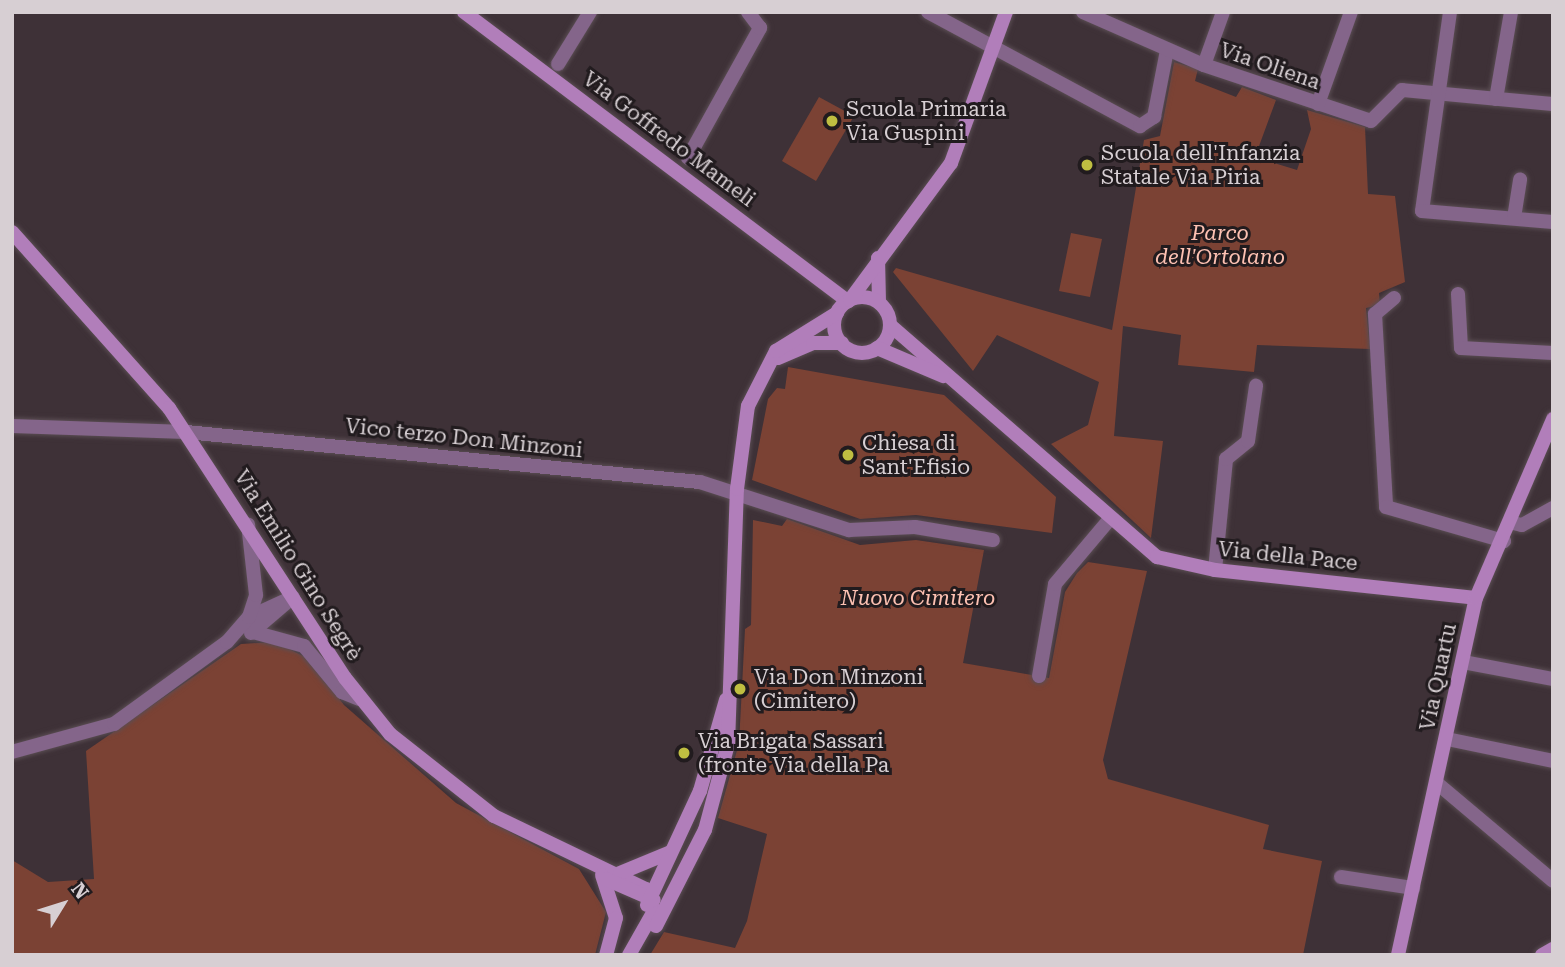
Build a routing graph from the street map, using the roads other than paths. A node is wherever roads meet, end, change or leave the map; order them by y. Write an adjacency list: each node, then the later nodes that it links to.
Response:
1 (464, 12): 27 (street, Via Goffredo Mameli)
2 (590, 12): 13 (street)
3 (748, 12): 19 (street)
4 (928, 12): 11 (street)
5 (1006, 12): 11 (street)
6 (1083, 12): 12 (street, Via Oliena)
7 (1223, 12): 14 (street)
8 (1351, 12): 17 (street)
9 (1450, 12): 15 (street)
10 (1511, 12): 16 (street)
11 (992, 46): 12 (street); 24 (street)
12 (1167, 50): 14 (street, Via Oliena)
13 (558, 64)
14 (1204, 65): 17 (street, Via Oliena)
15 (1439, 94): 16 (street); 17 (street, Via Oliena); 21 (street)
16 (1496, 99): 18 (street)
17 (1318, 104)
18 (1553, 104)
19 (688, 158)
20 (1520, 178): 21 (street)
21 (1514, 218): 22 (street)
22 (1553, 222)
23 (12, 232): 39 (street, Via Emilio Gino Segrè)
24 (878, 254): 27 (street); 28 (street)
25 (1458, 294): 33 (street)
26 (1394, 298): 46 (street)
27 (849, 301): 28 (street); 29 (street)
28 (879, 302): 30 (street)
29 (837, 313): 31 (street); 34 (street)
30 (890, 326): 32 (street); 35 (street, Via della Pace)
31 (842, 343): 32 (street); 34 (street)
32 (877, 348): 35 (street, Via della Pace)
33 (1553, 353)
34 (768, 364): 40 (street)
35 (948, 377): 42 (street, Via della Pace)
36 (1256, 386): 47 (street)
37 (1553, 419): 43 (street, Via Quartu)
38 (12, 426): 39 (street, Vico terzo Don Minzoni)
39 (186, 432): 40 (street, Vico terzo Don Minzoni); 44 (street, Via Emilio Gino Segrè)
40 (737, 489): 45 (street); 59 (street)
41 (1553, 508): 43 (street)
42 (1110, 519): 47 (street, Via della Pace); 54 (street)
43 (1513, 523): 46 (street, Via Quartu)
44 (248, 524): 48 (street, Via Emilio Gino Segrè); 50 (street)
45 (993, 540)
46 (1504, 541): 49 (street, Via Quartu)
47 (1215, 570): 49 (street, Via della Pace)
48 (293, 597): 50 (street); 51 (street); 56 (street, Via Emilio Gino Segrè)
49 (1476, 598): 53 (street, Via Quartu)
50 (249, 617): 52 (street)
51 (253, 632): 52 (street); 56 (street)
52 (227, 642): 58 (street)
53 (1464, 662): 55 (street); 57 (street, Via Quartu)
54 (1039, 676)
55 (1553, 679)
56 (359, 699): 64 (street, Via Emilio Gino Segrè)
57 (1447, 739): 60 (street); 61 (street, Via Quartu)
58 (12, 752)
59 (720, 755): 62 (street); 63 (street)
60 (1553, 761)
61 (1438, 784): 66 (street); 67 (street, Via Quartu)
62 (710, 816): 68 (street); 73 (street)
63 (675, 849): 64 (street); 68 (street)
64 (613, 876): 68 (street); 70 (street)
65 (1341, 877): 67 (street)
66 (1553, 881)
67 (1413, 888): 74 (street, Via Quartu)
68 (650, 899): 71 (street); 72 (street)
69 (1553, 949): 75 (street)
70 (606, 955)
71 (618, 955)
72 (629, 955)
73 (640, 955)
74 (1398, 955)
75 (1542, 955)

